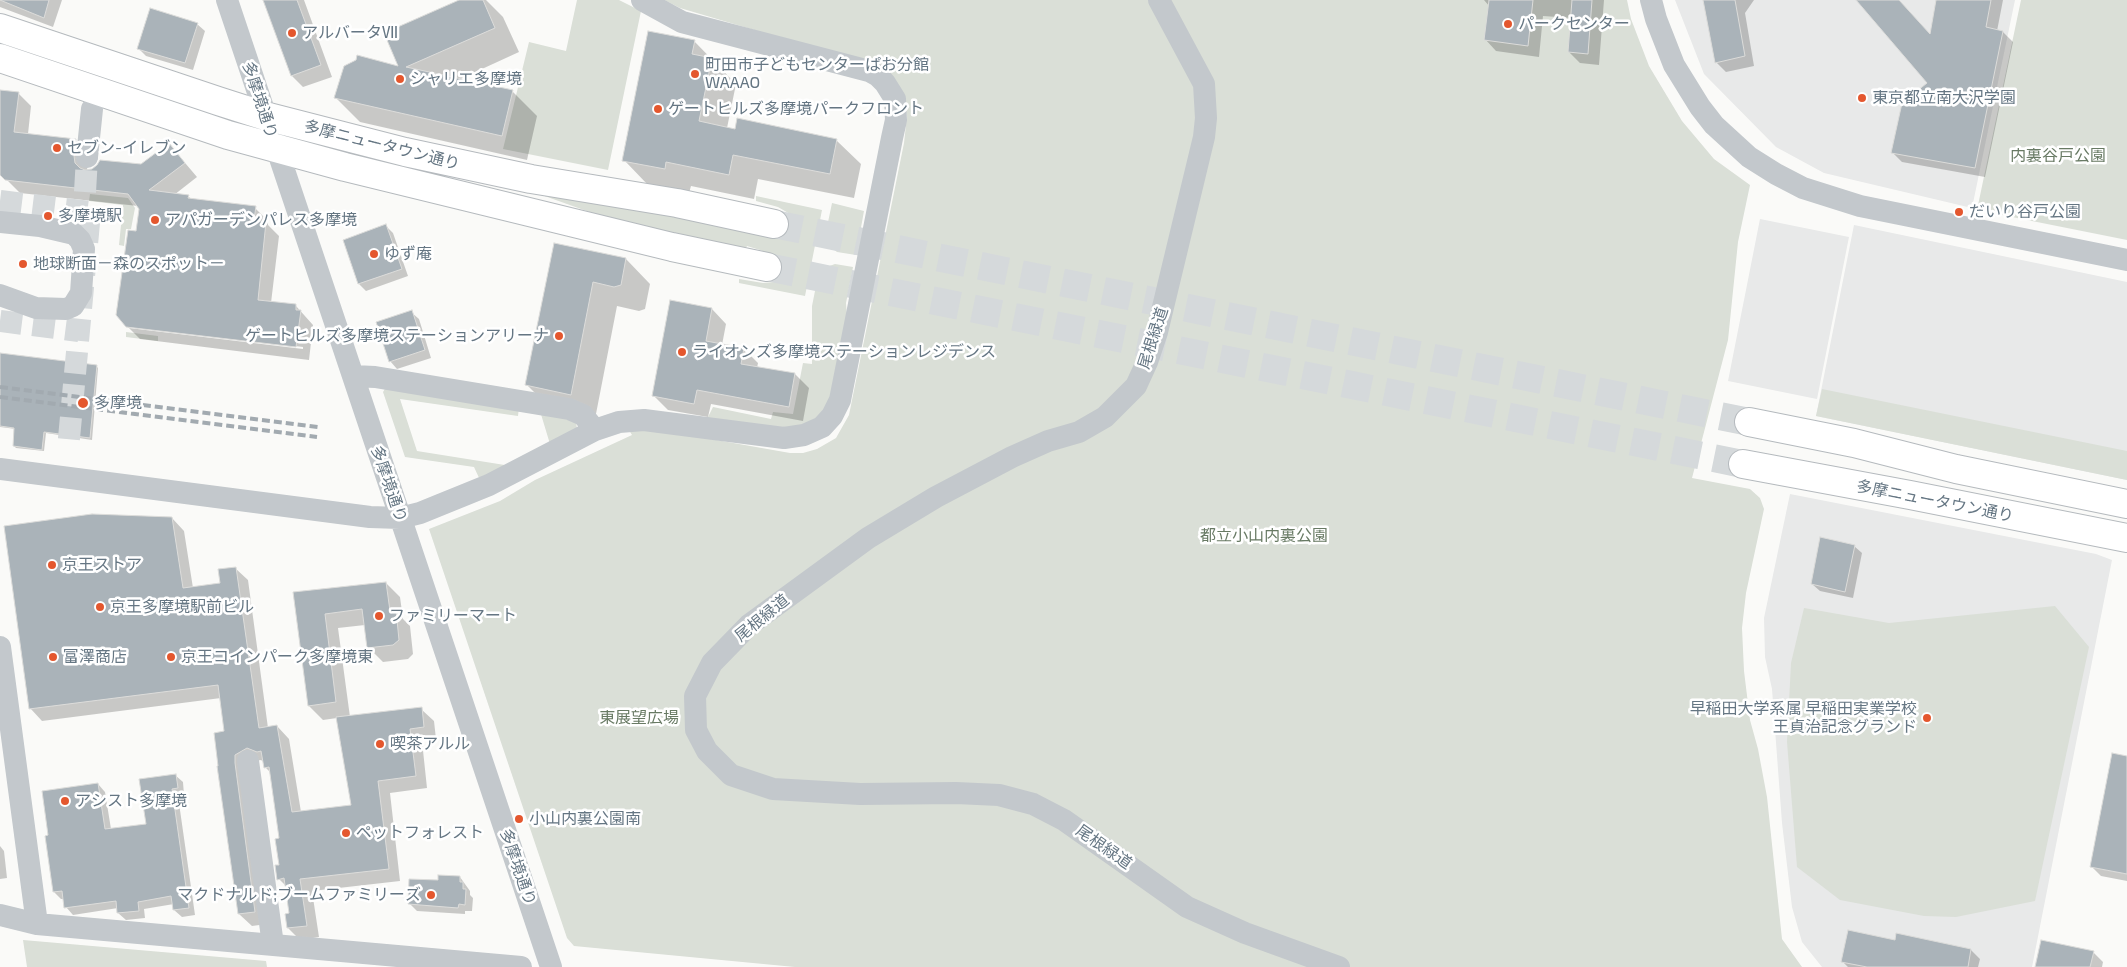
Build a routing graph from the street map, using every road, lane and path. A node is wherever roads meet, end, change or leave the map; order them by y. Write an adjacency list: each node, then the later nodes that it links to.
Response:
1 (227, 0): 8 (street, 多摩境通り)
2 (642, 0): 18 (street)
3 (1159, 0): 33 (street, 尾根緑道)
4 (1652, 0): 13 (street)
5 (0, 28): 8 (main road, 多摩ニュータウン通り)
6 (0, 58): 9 (main road, 多摩ニュータウン通り)
7 (92, 109): 10 (street)
8 (265, 116): 9 (street, 多摩境通り); 12 (main road, 多摩ニュータウン通り)
9 (276, 148): 14 (main road, 多摩ニュータウン通り); 16 (street, 多摩境通り)
10 (87, 157)
11 (0, 222): 15 (street)
12 (774, 224)
13 (2127, 260)
14 (768, 266)
15 (0, 295)
16 (353, 376): 18 (street); 22 (street, 多摩境通り)
17 (1749, 422): 21 (main road)
18 (595, 430): 22 (street)
19 (1743, 464): 23 (main road, 多摩ニュータウン通り)
20 (0, 469): 22 (street)
21 (2127, 504)
22 (400, 518): 32 (street, 多摩境通り)
23 (2127, 538)
24 (0, 647): 25 (street)
25 (4, 711): 27 (street)
26 (248, 761): 30 (street)
27 (10, 795): 29 (street)
28 (0, 914): 29 (street)
29 (37, 924): 30 (street)
30 (273, 946): 31 (street)
31 (521, 967)
32 (551, 967)
33 (1339, 967)

